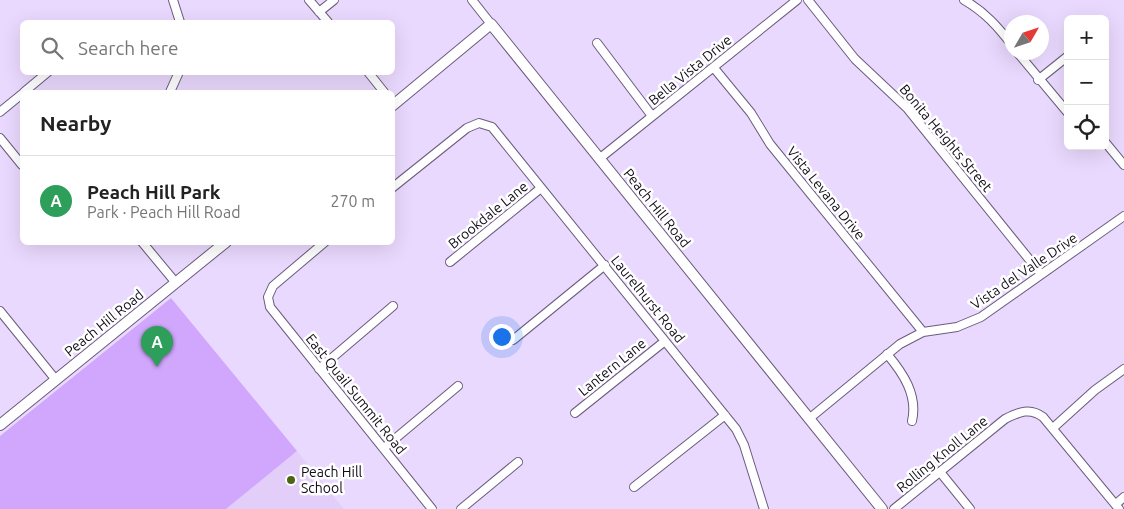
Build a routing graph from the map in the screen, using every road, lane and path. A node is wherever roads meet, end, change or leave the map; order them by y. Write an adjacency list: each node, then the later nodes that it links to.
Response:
1 (173, 0): 9 (street)
2 (309, 0): 8 (street)
3 (334, 0): 8 (street)
4 (472, 0): 11 (street)
5 (796, 0): 16 (street, Bella Vista Drive)
6 (808, 0): 42 (street, Bonita Heights Street)
7 (964, 0): 12 (street)
8 (319, 12): 10 (street)
9 (179, 20)
10 (326, 20)
11 (491, 24): 25 (street); 31 (street, Peach Hill Road)
12 (1004, 35)
13 (597, 43): 28 (street)
14 (1064, 59): 20 (street)
15 (1023, 60): 20 (street)
16 (714, 68): 28 (street, Bella Vista Drive); 46 (street, Vista Levana Drive)
17 (44, 75): 21 (street)
18 (178, 75): 22 (street)
19 (370, 75): 23 (street)
20 (1038, 80): 26 (street)
21 (27, 90)
22 (171, 90)
23 (382, 90)
24 (20, 95): 27 (street)
25 (395, 103)
26 (1064, 109)
27 (0, 112)
28 (652, 116): 31 (street, Bella Vista Drive)
29 (0, 138): 32 (street)
30 (1109, 146): 33 (street)
31 (599, 159): 56 (street, Peach Hill Road)
32 (20, 163)
33 (1124, 164)
34 (395, 186): 35 (street, Laurelhurst Road)
35 (541, 188): 40 (street, Brookdale Lane); 41 (street, Laurelhurst Road)
36 (1124, 216): 42 (street, Vista del Valle Drive)
37 (144, 245): 43 (street)
38 (222, 245): 43 (street, Peach Hill Road)
39 (321, 245): 50 (street, East Quail Summit Road)
40 (450, 262)
41 (605, 265): 47 (street); 48 (street, Laurelhurst Road)
42 (1041, 274): 46 (street, Vista del Valle Drive)
43 (176, 283): 52 (street, Peach Hill Road)
44 (393, 306): 50 (street)
45 (0, 311): 52 (street)
46 (923, 332): 49 (street, Vista del Valle Drive)
47 (513, 340)
48 (665, 341): 54 (street, Lantern Lane); 55 (street, Laurelhurst Road)
49 (887, 354): 56 (street, Vista del Valle Drive); 57 (street)
50 (319, 369): 60 (street, East Quail Summit Road)
51 (1124, 369): 59 (street)
52 (56, 380): 58 (street, Peach Hill Road)
53 (458, 386): 60 (street)
54 (575, 413)
55 (725, 415): 63 (street); 68 (street, Laurelhurst Road)
56 (810, 418): 69 (street, Peach Hill Road)
57 (912, 421)
58 (0, 425)
59 (1053, 428): 62 (street, Rolling Knoll Lane); 65 (street)
60 (384, 448): 66 (street, East Quail Summit Road)
61 (518, 462): 67 (street)
62 (940, 472): 70 (street, Rolling Knoll Lane); 71 (street)
63 (634, 487)
64 (1124, 497): 65 (street)
65 (1118, 507)
66 (432, 509)
67 (460, 509)
68 (764, 509)
69 (882, 509)
70 (894, 509)
71 (970, 509)

